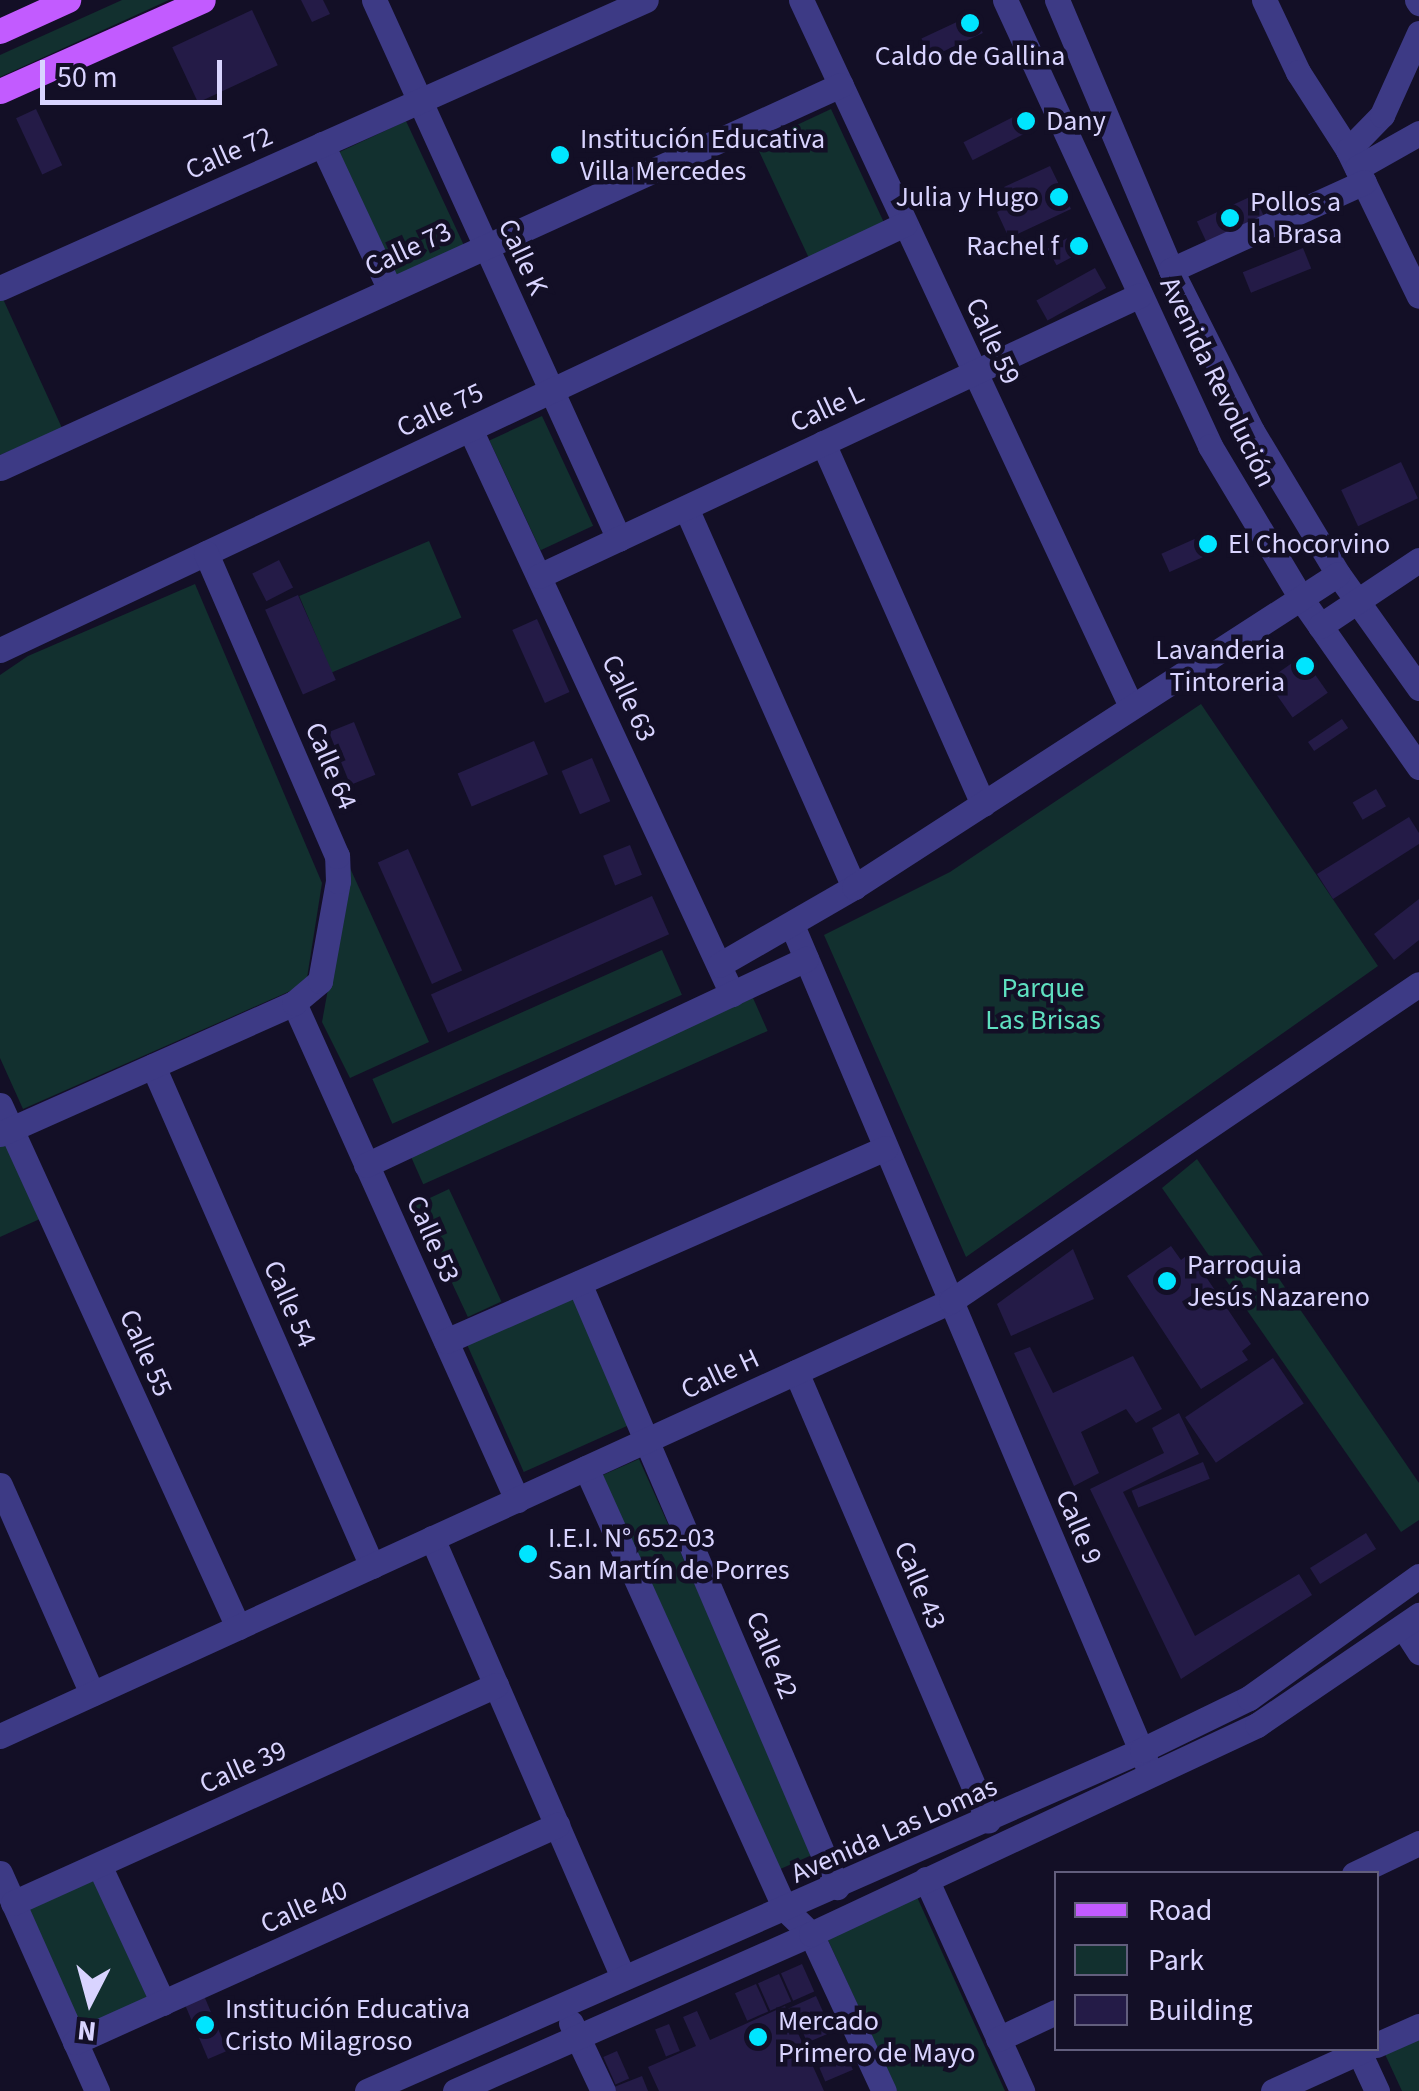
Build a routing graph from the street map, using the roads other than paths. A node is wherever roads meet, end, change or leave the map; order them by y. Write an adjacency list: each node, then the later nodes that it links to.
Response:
1 (68, 0): 9 (main road)
2 (203, 0): 12 (main road)
3 (374, 0): 13 (street, Calle K)
4 (646, 0): 13 (street, Calle 72)
5 (801, 0): 11 (street, Calle 59)
6 (1005, 0): 22 (street, Avenida Revolución)
7 (1057, 0): 19 (street, Avenida Revolución)
8 (1264, 0): 16 (street)
9 (0, 31)
10 (1419, 33): 16 (street)
11 (840, 84): 17 (street, Calle 59); 18 (street, Calle 73)
12 (0, 91)
13 (420, 101): 15 (street, Calle 72); 18 (street, Calle K)
14 (1419, 133): 16 (street)
15 (322, 144): 20 (street, Calle 72); 21 (street)
16 (1356, 167): 19 (street); 23 (street)
17 (906, 224): 24 (street, Calle 59); 25 (street, Calle 75)
18 (486, 246): 21 (street, Calle 73); 25 (street, Calle K)
19 (1171, 270): 33 (street, Avenida Revolución)
20 (0, 288)
21 (390, 290): 28 (street, Calle 73)
22 (1140, 295): 24 (street, Calle L); 35 (street, Avenida Revolución)
23 (1419, 296)
24 (975, 372): 27 (street, Calle L); 40 (street, Calle 59)
25 (552, 390): 26 (street, Calle 75); 30 (street, Calle K)
26 (470, 429): 31 (street, Calle 75); 34 (street, Calle 63)
27 (823, 444): 29 (street, Calle L); 42 (street)
28 (0, 468)
29 (686, 508): 30 (street, Calle L); 43 (street)
30 (618, 539): 34 (street, Calle L)
31 (206, 553): 38 (street, Calle 75); 49 (street, Calle 64)
32 (1419, 560): 36 (street)
33 (1338, 574): 35 (street); 36 (street, Avenida Revolución)
34 (539, 576): 46 (street, Calle 63)
35 (1302, 600): 37 (street, Avenida Revolución); 40 (street)
36 (1357, 601): 37 (street); 39 (street, Avenida Revolución)
37 (1320, 626): 41 (street, Avenida Revolución)
38 (0, 650)
39 (1419, 688)
40 (1131, 706): 42 (street)
41 (1419, 768)
42 (982, 804): 43 (street)
43 (854, 887): 44 (street)
44 (792, 925): 45 (street, Calle 9); 46 (street)
45 (806, 958): 48 (street); 53 (street, Calle 9)
46 (718, 966): 48 (street, Calle 63)
47 (1419, 984): 56 (street, Calle H)
48 (732, 994): 54 (street)
49 (294, 1003): 50 (street); 54 (street, Calle 53)
50 (153, 1066): 52 (street); 64 (street, Calle 54)
51 (0, 1105): 52 (street, Calle 55)
52 (6, 1132): 67 (street, Calle 55)
53 (886, 1148): 55 (street); 56 (street, Calle 9)
54 (366, 1165): 57 (street, Calle 53)
55 (578, 1283): 57 (street); 59 (street, Calle 42)
56 (952, 1301): 58 (street, Calle H); 72 (street, Calle 9)
57 (446, 1341): 62 (street, Calle 53)
58 (796, 1372): 59 (street, Calle H); 74 (street, Calle 43)
59 (649, 1440): 60 (street, Calle H); 81 (street, Calle 42)
60 (586, 1468): 62 (street, Calle H); 83 (street)
61 (0, 1485): 70 (street)
62 (517, 1500): 63 (street, Calle H)
63 (432, 1538): 64 (street, Calle H); 69 (street)
64 (372, 1566): 67 (street, Calle H)
65 (1419, 1576): 72 (street, Avenida Las Lomas)
66 (1411, 1621): 68 (street); 73 (street, Avenida Las Lomas)
67 (238, 1627): 70 (street, Calle H)
68 (1419, 1652)
69 (496, 1684): 75 (street); 77 (street, Calle 39)
70 (92, 1694): 71 (street, Calle H)
71 (0, 1736)
72 (1142, 1750): 73 (street, Calle 9); 74 (street, Avenida Las Lomas)
73 (1152, 1776): 80 (street, Avenida Las Lomas)
74 (988, 1821): 81 (street, Avenida Las Lomas)
75 (558, 1825): 85 (street); 86 (street, Calle 40)
76 (1419, 1843): 78 (street)
77 (99, 1865): 82 (street, Calle 39); 86 (street)
78 (1360, 1871)
79 (0, 1873): 82 (street)
80 (926, 1880): 84 (street, Avenida Las Lomas); 91 (street)
81 (837, 1887): 83 (street, Avenida Las Lomas)
82 (14, 1903): 92 (street)
83 (786, 1910): 84 (street); 85 (street, Avenida Las Lomas)
84 (810, 1934): 90 (street, Avenida Las Lomas); 100 (street)
85 (623, 1976): 87 (street, Avenida Las Lomas)
86 (163, 2003): 92 (street, Calle 40)
87 (563, 2006): 90 (street); 97 (street, Avenida Las Lomas)
88 (1054, 2013): 91 (street)
89 (1419, 2026): 93 (street)
90 (577, 2037): 98 (street, Avenida Las Lomas); 99 (street)
91 (998, 2039): 101 (street)
92 (75, 2042): 96 (street)
93 (1379, 2043)
94 (1361, 2051): 102 (street)
95 (1369, 2051): 103 (street)
96 (97, 2091)
97 (366, 2091)
98 (455, 2091)
99 (602, 2091)
100 (884, 2091)
101 (1022, 2091)
102 (1273, 2091)
103 (1378, 2091)

